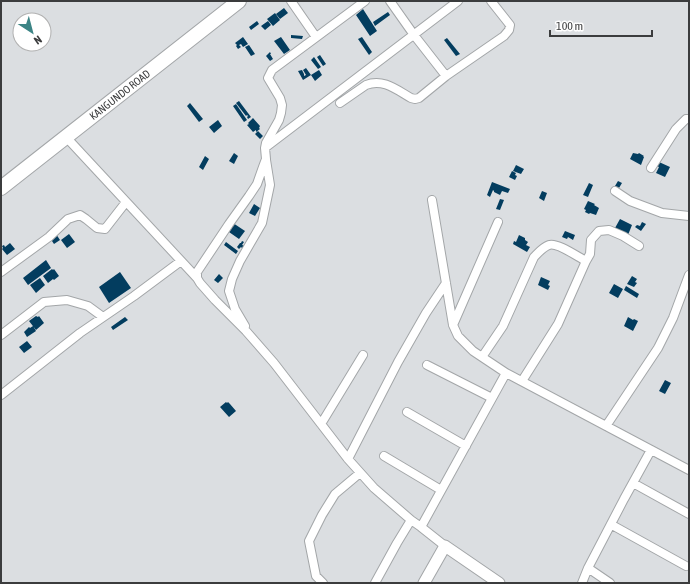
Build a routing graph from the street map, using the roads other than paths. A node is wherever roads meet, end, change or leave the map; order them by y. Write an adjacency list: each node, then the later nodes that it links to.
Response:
1 (239, 1): 14 (highway, KANGUNDO ROAD)
2 (291, 1): 8 (street)
3 (365, 1): 8 (street)
4 (390, 1): 7 (street)
5 (458, 1): 7 (street)
6 (491, 1): 10 (street)
7 (414, 34): 9 (street); 10 (street)
8 (316, 37): 15 (street)
9 (360, 75): 11 (street); 15 (street)
10 (446, 76): 11 (street)
11 (371, 83): 12 (street)
12 (340, 103)
13 (689, 119): 17 (street)
14 (66, 138): 18 (highway, KANGUNDO ROAD); 21 (street)
15 (265, 148): 16 (street)
16 (266, 159): 29 (street); 33 (street)
17 (650, 168)
18 (1, 188)
19 (616, 190): 22 (street)
20 (432, 200): 30 (street)
21 (126, 202): 25 (street); 27 (street)
22 (689, 216)
23 (498, 222): 32 (street)
24 (639, 246): 26 (street)
25 (181, 261): 29 (street); 31 (street)
26 (586, 261): 36 (street); 39 (street)
27 (1, 272)
28 (689, 275): 44 (street)
29 (197, 278): 33 (street)
30 (446, 283): 32 (street); 48 (street)
31 (103, 317): 34 (street); 40 (street)
32 (453, 325): 36 (street)
33 (246, 331): 43 (street)
34 (1, 335)
35 (362, 355): 43 (street)
36 (482, 357): 38 (street)
37 (427, 365): 41 (street)
38 (506, 373): 39 (street); 41 (street)
39 (522, 382): 44 (street)
40 (1, 396)
41 (492, 398): 45 (street)
42 (407, 412): 45 (street)
43 (321, 424): 48 (street)
44 (606, 426): 46 (street)
45 (466, 446): 52 (street)
46 (651, 450): 49 (street); 51 (street)
47 (384, 456): 52 (street)
48 (348, 459): 50 (street)
49 (689, 470)
50 (360, 473): 54 (street); 62 (street)
51 (633, 483): 53 (street); 55 (street)
52 (441, 490): 56 (street)
53 (689, 514)
54 (411, 520): 56 (street); 63 (street)
55 (612, 525): 58 (street); 59 (street)
56 (421, 527): 57 (street)
57 (445, 546): 60 (street); 64 (street)
58 (686, 566)
59 (588, 568): 61 (street); 66 (street)
60 (486, 579): 65 (street)
61 (601, 580): 67 (street)
62 (323, 583)
63 (375, 583)
64 (424, 583)
65 (499, 583)
66 (582, 583)
67 (610, 583)

